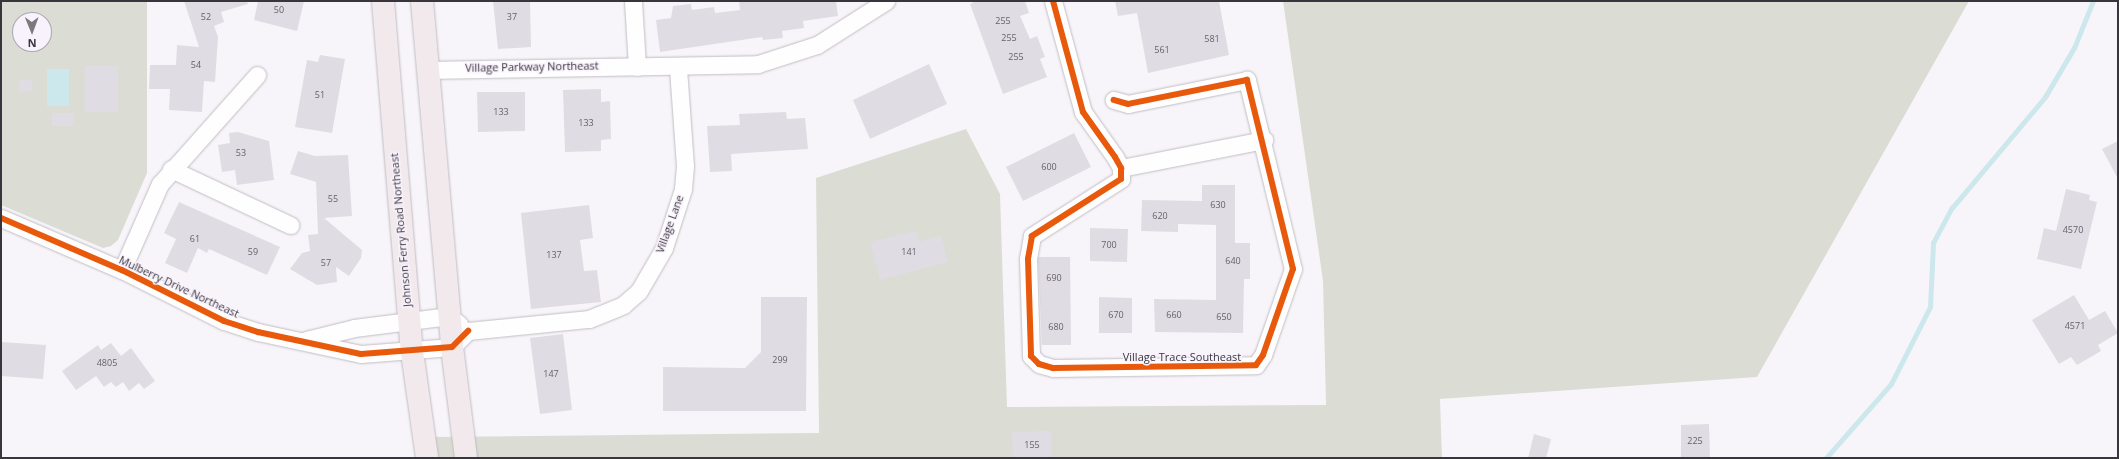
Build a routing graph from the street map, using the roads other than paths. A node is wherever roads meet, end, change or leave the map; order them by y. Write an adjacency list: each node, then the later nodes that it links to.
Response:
1 (383, 1): 18 (main road, Johnson Ferry Road Northeast)
2 (422, 1): 8 (main road)
3 (633, 1): 6 (street)
4 (886, 1): 7 (street, Village Parkway Northeast)
5 (1053, 1): 12 (street)
6 (637, 67): 7 (street, Village Parkway Northeast); 8 (street, Village Parkway Northeast)
7 (678, 68): 19 (street, Village Lane)
8 (426, 70): 17 (main road)
9 (257, 74): 13 (street)
10 (1114, 100): 11 (street, Village Trace Southeast)
11 (1264, 140): 12 (street); 12 (street, Village Trace Southeast)
12 (1121, 168)
13 (171, 169): 15 (street); 16 (street)
14 (1, 218): 16 (street, Mulberry Drive Northeast)
15 (290, 225)
16 (122, 270): 20 (street, Mulberry Drive Northeast)
17 (449, 316): 18 (street, Mulberry Drive Northeast); 19 (street); 21 (main road)
18 (409, 321): 20 (street, Mulberry Drive Northeast); 22 (main road, Johnson Ferry Road Northeast)
19 (468, 331): 21 (street)
20 (306, 340): 22 (street, Mulberry Drive Northeast)
21 (452, 347): 22 (street, Mulberry Drive Northeast); 24 (main road)
22 (412, 352): 23 (main road, Johnson Ferry Road Northeast)
23 (427, 458)
24 (466, 458)

